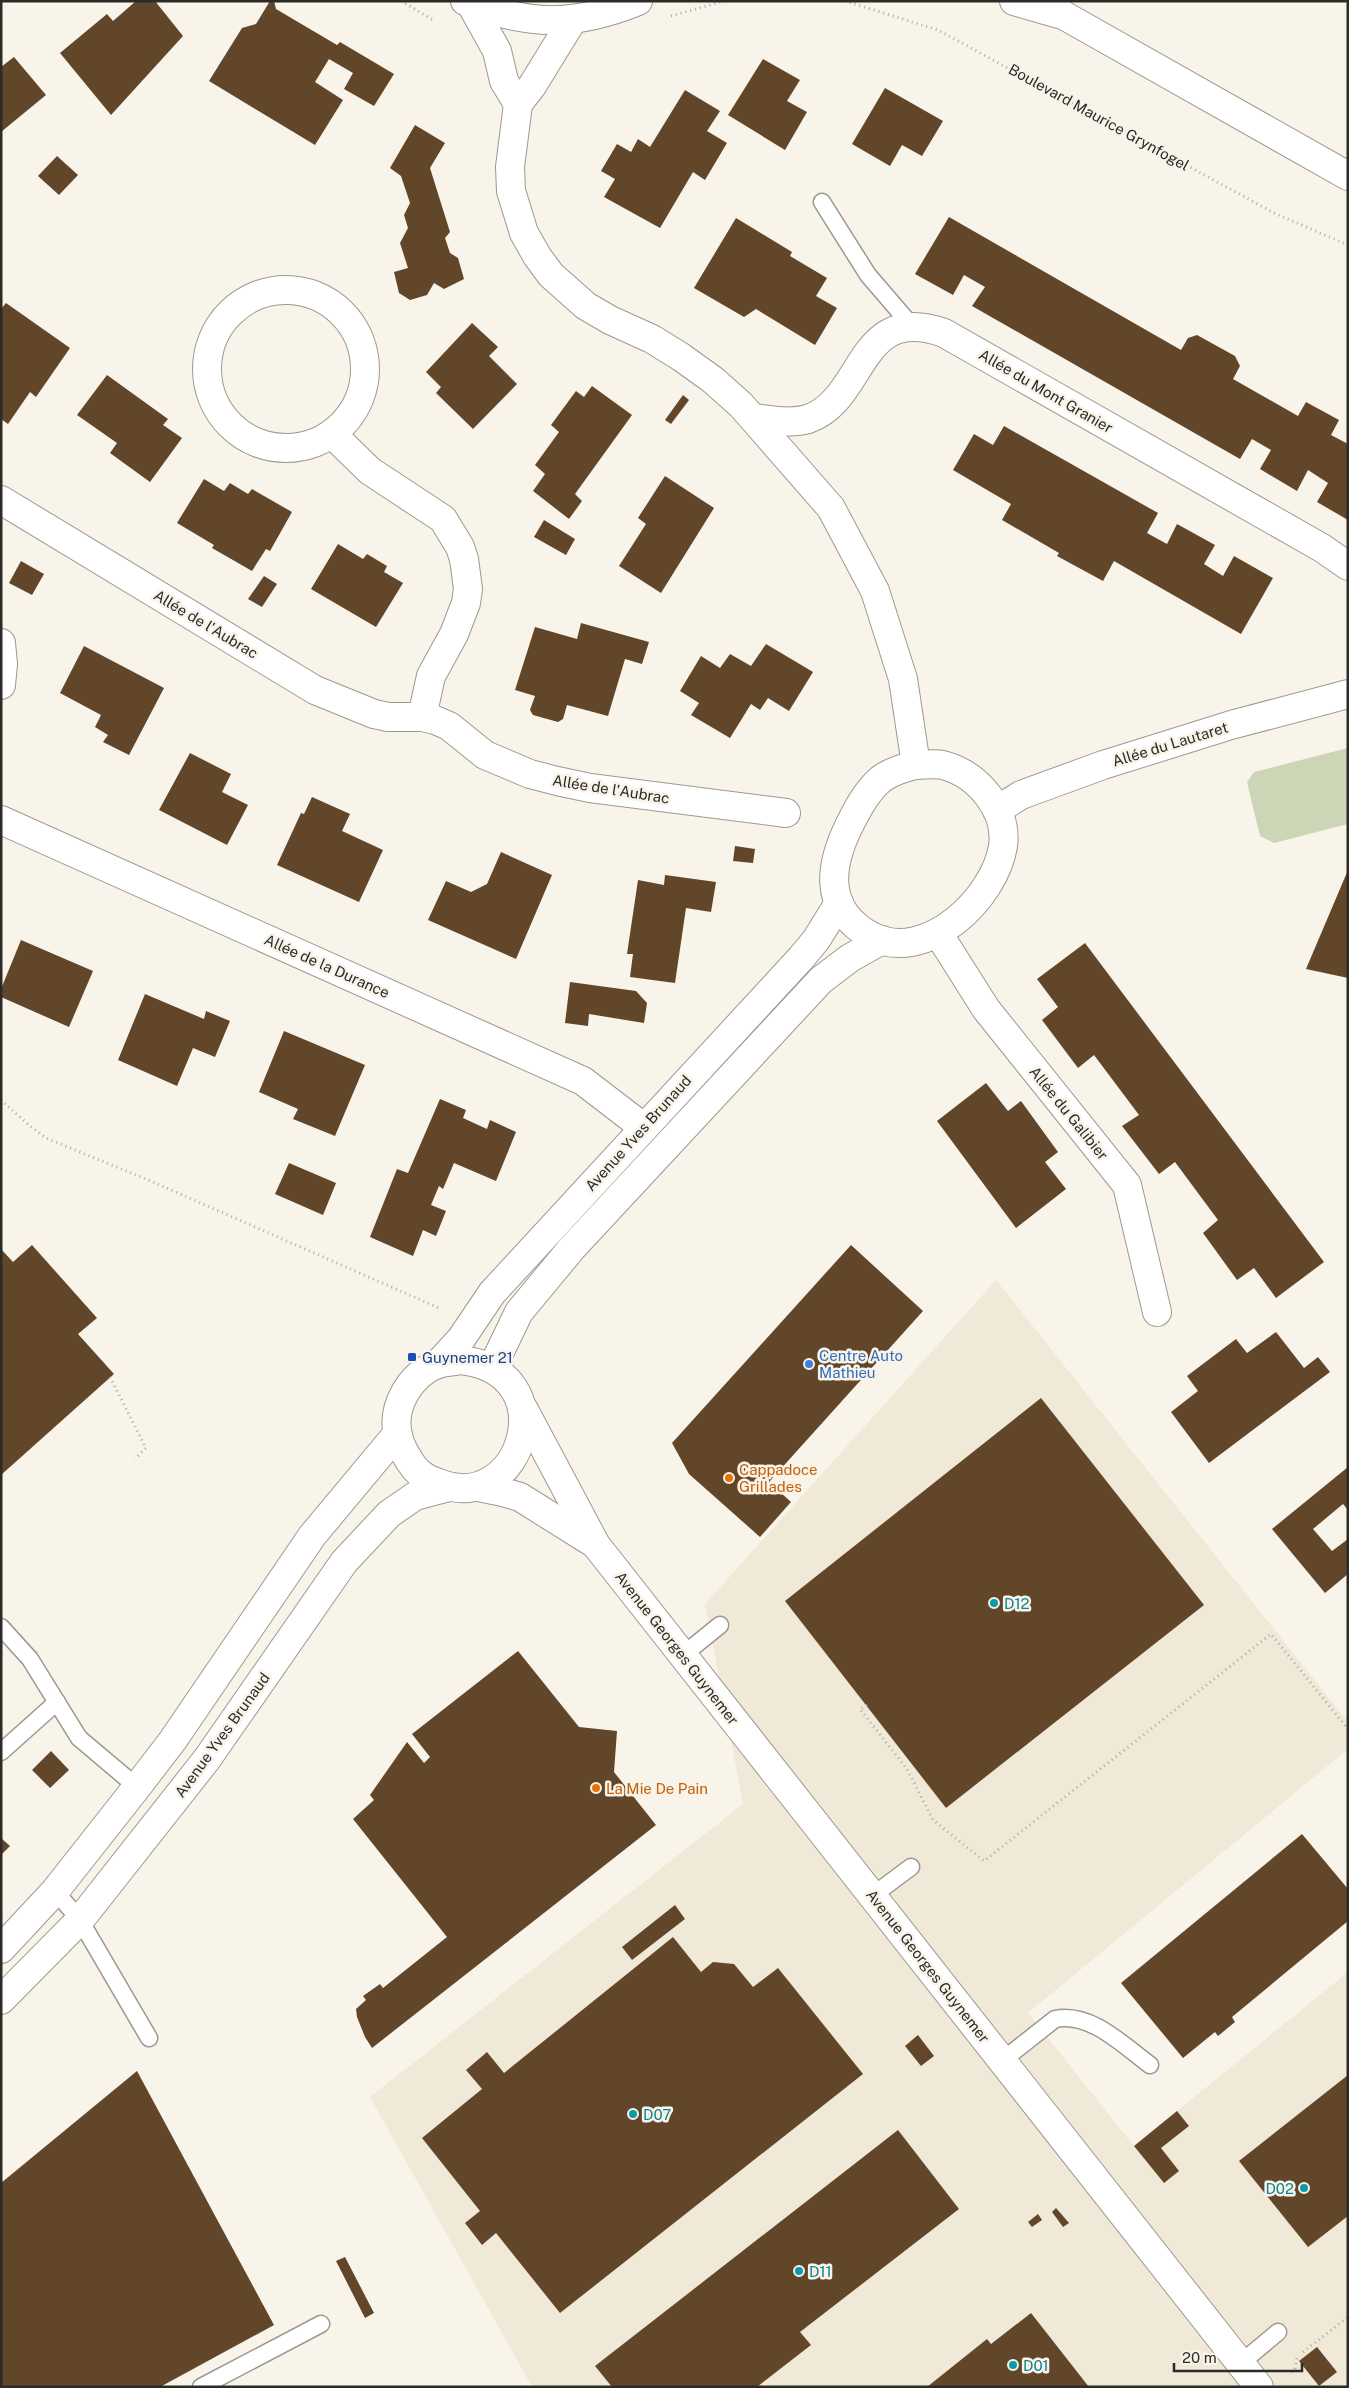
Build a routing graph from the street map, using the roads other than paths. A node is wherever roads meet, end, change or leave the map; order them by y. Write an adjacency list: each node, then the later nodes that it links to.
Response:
1 (638, 1): 6 (street)
2 (1014, 1): 5 (street)
3 (1042, 1): 5 (street)
4 (468, 2): 6 (street); 7 (street)
5 (1065, 16): 8 (street)
6 (572, 21): 7 (street)
7 (518, 104): 11 (street)
8 (1348, 176)
9 (822, 202): 10 (lane)
10 (911, 326): 11 (street); 14 (street, Allée du Mont Granier)
11 (754, 418): 19 (street)
12 (332, 434): 12 (street); 18 (street)
13 (1, 500): 18 (street, Allée de l'Aubrac)
14 (1348, 566)
15 (1, 643): 16 (street)
16 (1, 685)
17 (1348, 694): 20 (street, Allée du Lautaret)
18 (422, 717): 21 (street, Allée de l'Aubrac)
19 (916, 766): 20 (street); 23 (street)
20 (997, 810): 24 (street)
21 (786, 812)
22 (1, 820): 26 (street, Allée de la Durance)
23 (839, 903): 25 (street); 26 (street, Avenue Yves Brunaud)
24 (938, 933): 25 (street); 27 (street, Allée du Galibier)
25 (882, 940): 29 (street, Avenue Yves Brunaud)
26 (643, 1127): 28 (street, Avenue Yves Brunaud)
27 (1157, 1312)
28 (438, 1364): 29 (street); 31 (street)
29 (492, 1368): 30 (street)
30 (523, 1408): 33 (street); 34 (street, Avenue Georges Guynemer)
31 (397, 1434): 32 (street); 40 (street)
32 (449, 1487): 33 (street); 44 (street, Avenue Yves Brunaud)
33 (478, 1487): 34 (street, Avenue Georges Guynemer)
34 (596, 1545): 37 (street, Avenue Georges Guynemer)
35 (720, 1625): 37 (lane)
36 (1, 1627): 38 (lane)
37 (683, 1655): 43 (street, Avenue Georges Guynemer)
38 (57, 1702): 39 (lane); 40 (lane)
39 (1, 1752)
40 (137, 1787): 42 (street)
41 (911, 1867): 43 (lane)
42 (55, 1891): 44 (lane); 45 (street)
43 (872, 1896): 48 (street, Avenue Georges Guynemer)
44 (80, 1920): 46 (street, Avenue Yves Brunaud); 47 (lane)
45 (1, 1949)
46 (1, 2000)
47 (149, 2038)
48 (1002, 2060): 49 (lane); 52 (street, Avenue Georges Guynemer)
49 (1150, 2065)
50 (321, 2324): 53 (lane)
51 (1278, 2332): 52 (lane)
52 (1241, 2363): 54 (street, Avenue Georges Guynemer)
53 (201, 2387)
54 (1259, 2387)

